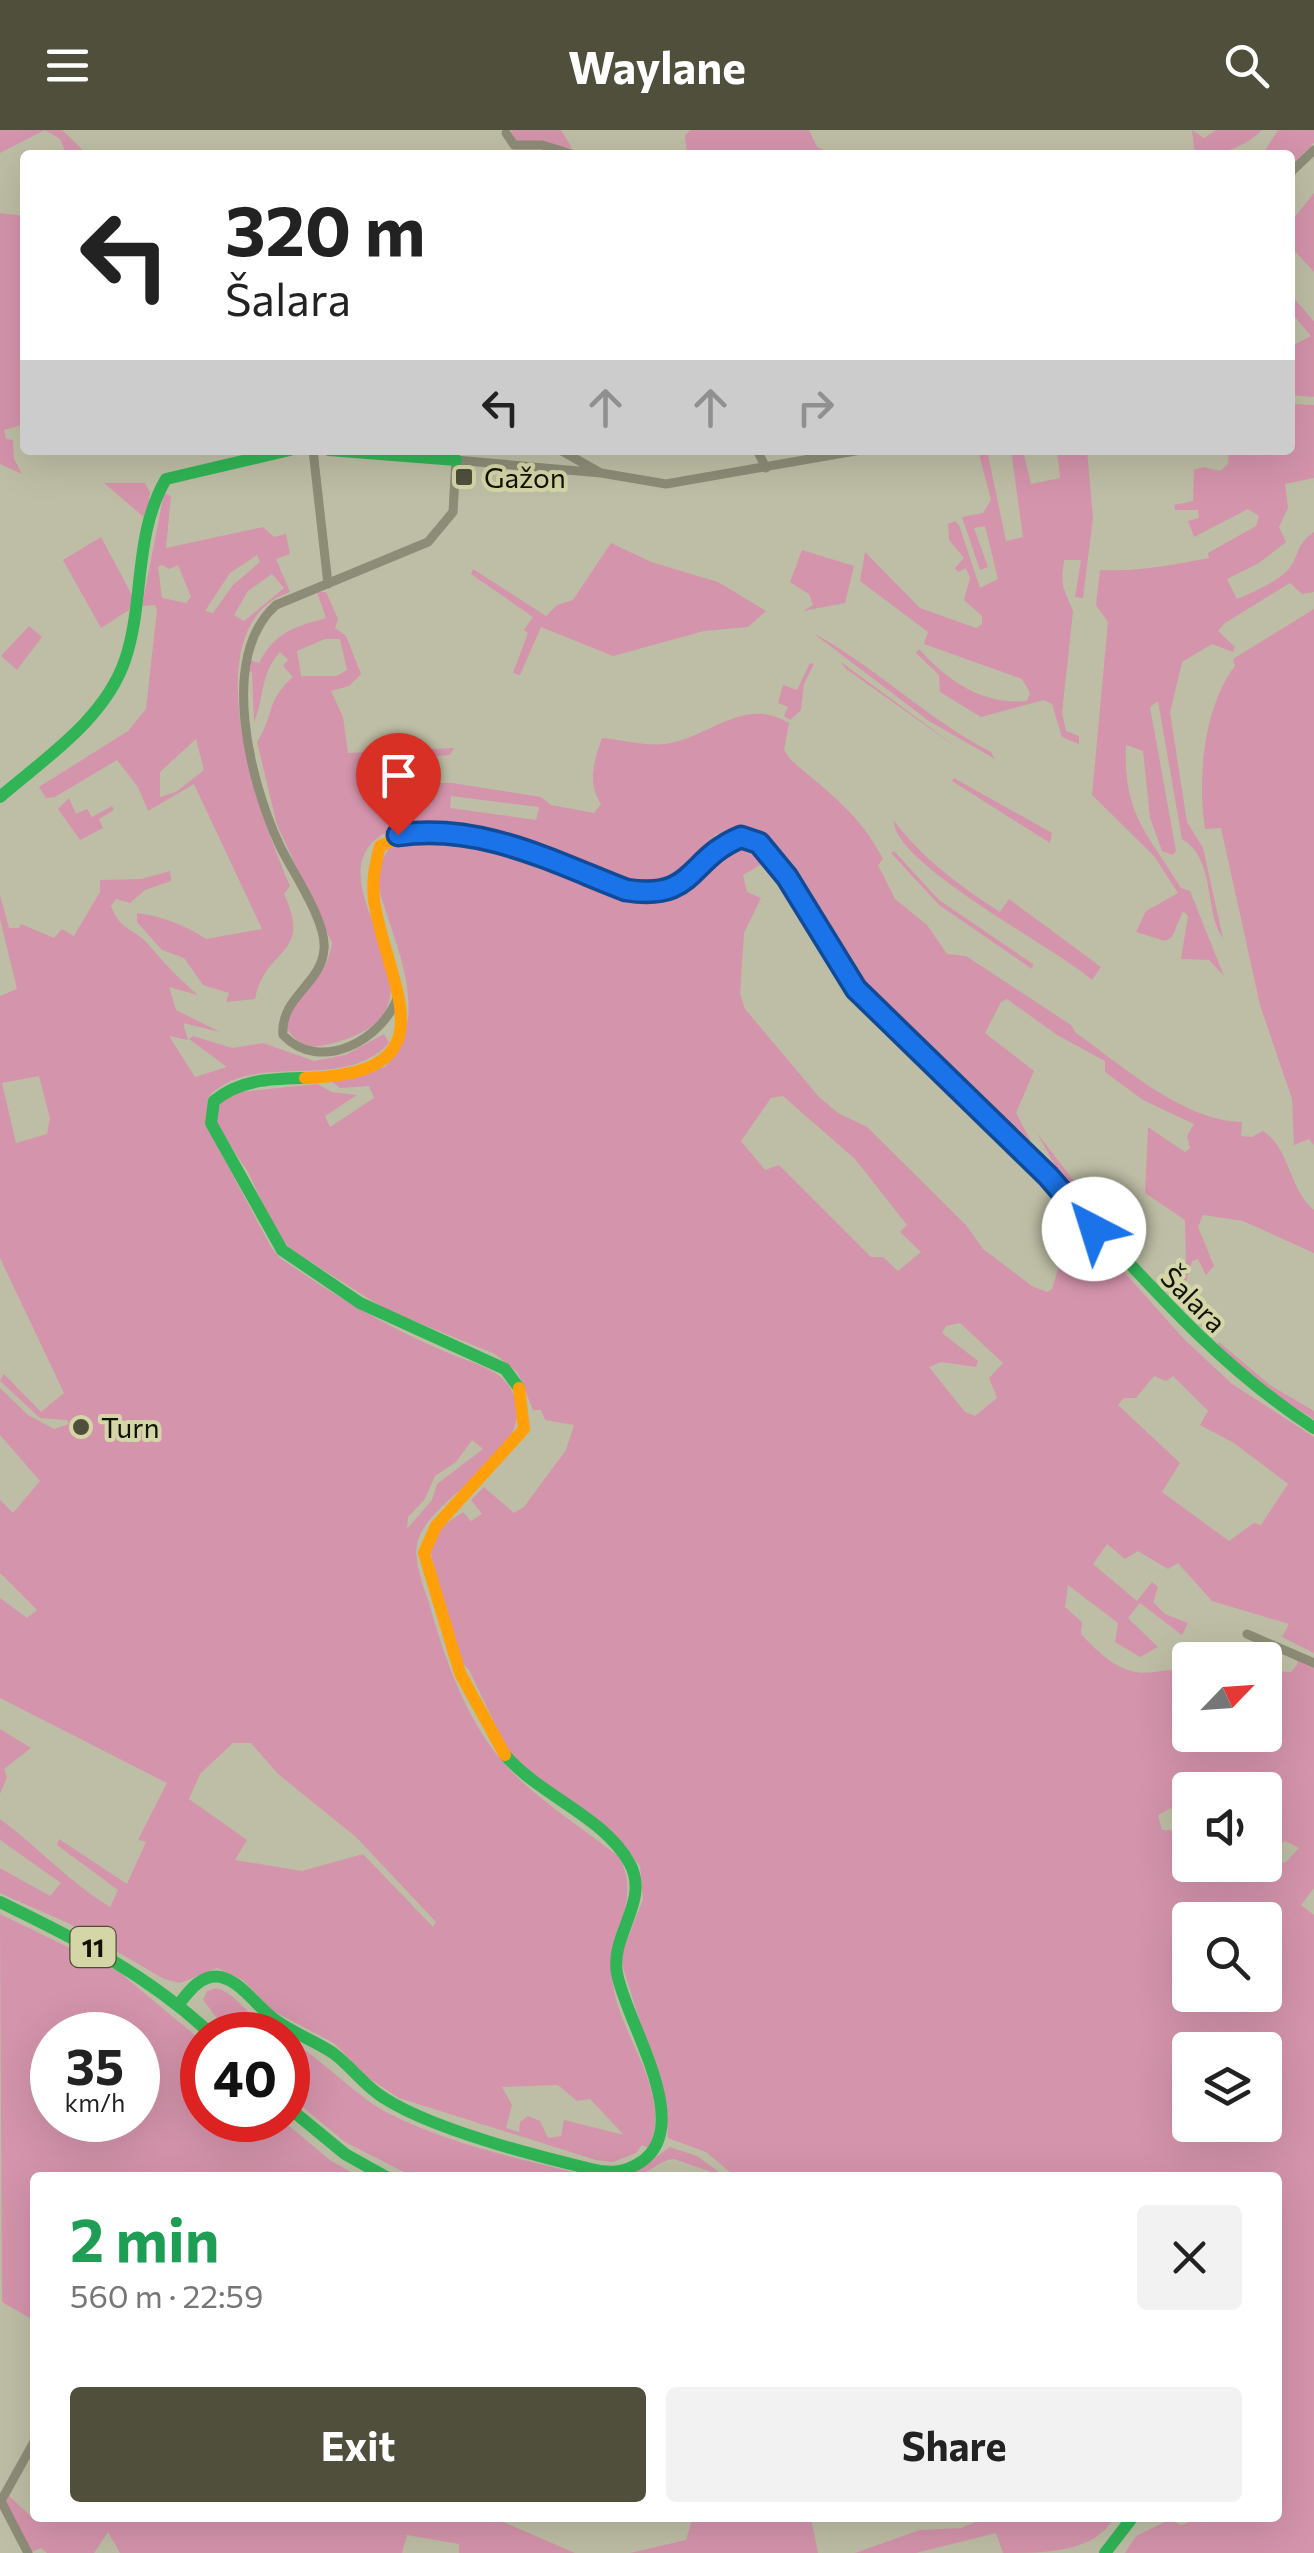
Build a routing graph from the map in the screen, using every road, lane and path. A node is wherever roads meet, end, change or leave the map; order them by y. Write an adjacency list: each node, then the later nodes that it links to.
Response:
1 (506, 133): 2 (street)
2 (558, 150)
3 (1314, 150): 4 (street)
4 (1295, 168)
5 (269, 455): 15 (street)
6 (314, 455): 14 (street)
7 (392, 455): 11 (street)
8 (569, 455): 13 (street)
9 (760, 455): 12 (street)
10 (835, 455): 12 (street)
11 (456, 460): 13 (street); 14 (street)
12 (766, 468): 13 (street)
13 (601, 473)
14 (328, 584): 16 (street)
15 (0, 797)
16 (400, 988): 17 (street, Šalara); 26 (street)
17 (1314, 1428)
18 (1247, 1634): 19 (street)
19 (1314, 1662)
20 (0, 1902): 21 (street, 11)
21 (179, 2004): 22 (street, 11); 25 (street)
22 (188, 2012)
23 (310, 2125): 24 (street)
24 (377, 2172)
25 (608, 2172)
26 (615, 2172)
27 (30, 2449): 29 (street)
28 (1129, 2522): 30 (street)
29 (28, 2553)
30 (1105, 2553)

